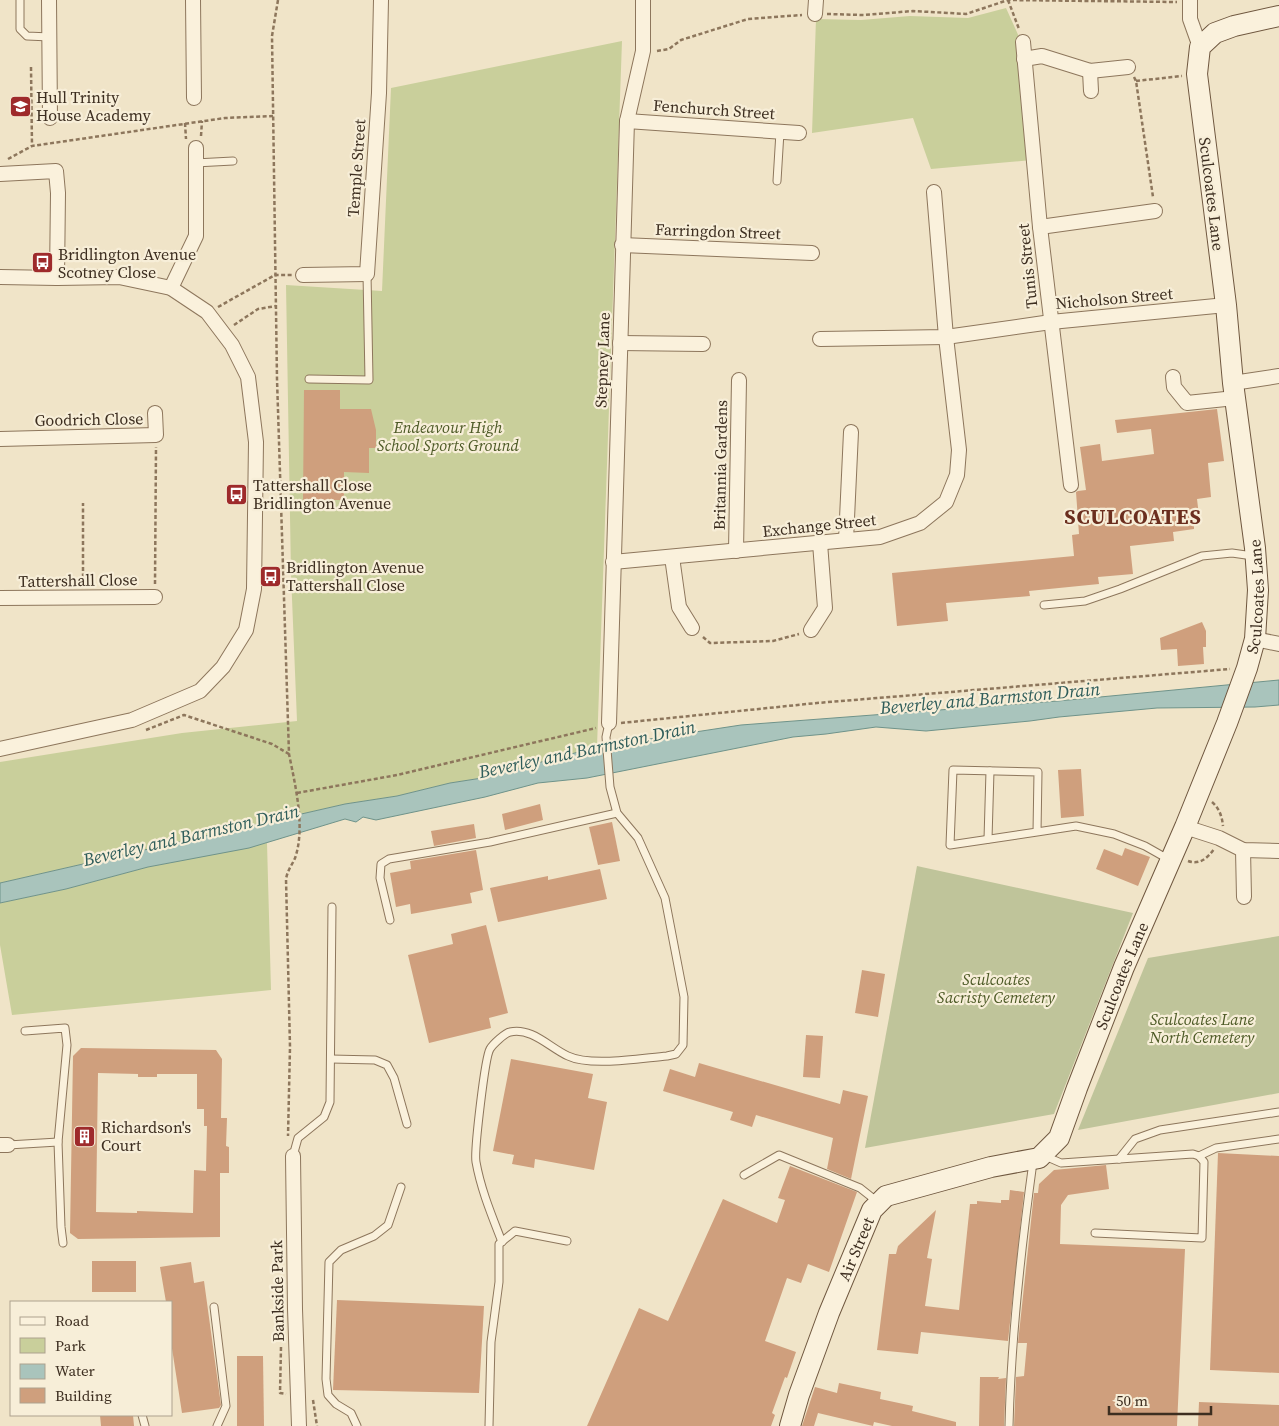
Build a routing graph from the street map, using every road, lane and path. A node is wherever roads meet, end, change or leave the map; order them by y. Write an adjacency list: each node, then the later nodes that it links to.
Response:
1 (20, 0): 10 (lane)
2 (50, 0): 10 (street)
3 (193, 0): 19 (street)
4 (278, 0): 20 (path)
5 (381, 0): 36 (street, Temple Street)
6 (643, 0): 22 (street, Stepney Lane)
7 (1008, 0): 8 (path); 11 (path)
8 (1190, 1): 12 (street)
9 (1279, 16): 12 (street)
10 (50, 36): 21 (street)
11 (1023, 42): 13 (street, Tunis Street)
12 (1200, 47): 17 (street, Sculcoates Lane)
13 (1024, 59): 16 (street); 33 (street, Tunis Street)
14 (31, 67): 25 (path)
15 (1128, 67): 16 (street)
16 (1090, 70): 18 (street)
17 (1197, 74): 32 (path); 42 (street, Sculcoates Lane)
18 (1091, 91)
19 (194, 98)
20 (273, 116): 25 (path); 37 (path)
21 (50, 118)
22 (627, 121): 23 (street, Fenchurch Street); 34 (street, Stepney Lane)
23 (780, 132): 24 (street, Fenchurch Street); 30 (lane)
24 (799, 133)
25 (32, 146): 29 (path)
26 (196, 148): 28 (street)
27 (233, 161): 28 (lane)
28 (196, 163): 41 (street)
29 (0, 168): 40 (street)
30 (777, 181)
31 (934, 192): 47 (street, Exchange Street)
32 (1155, 211): 33 (street)
33 (1040, 227): 45 (street, Tunis Street)
34 (622, 245): 35 (street, Farringdon Street); 49 (street, Stepney Lane)
35 (812, 253)
36 (367, 274): 38 (street); 53 (lane)
37 (275, 275): 38 (path); 43 (path); 44 (path)
38 (303, 275)
39 (0, 277): 40 (street)
40 (57, 278): 41 (street)
41 (171, 288): 44 (street)
42 (1226, 305): 45 (street, Nicholson Street); 55 (street, Sculcoates Lane)
43 (276, 306): 46 (path); 80 (path)
44 (207, 312): 46 (street)
45 (1051, 322): 47 (street, Nicholson Street); 60 (street, Tunis Street)
46 (223, 333): 78 (street)
47 (946, 337): 48 (street, Nicholson Street); 62 (street, Exchange Street)
48 (820, 339)
49 (620, 343): 50 (street); 67 (street, Stepney Lane)
50 (703, 344)
51 (1279, 376): 55 (street)
52 (1173, 377): 55 (street)
53 (309, 379)
54 (739, 380): 64 (street, Britannia Gardens)
55 (1234, 390): 66 (street, Sculcoates Lane)
56 (155, 414): 58 (street, Goodrich Close)
57 (851, 432): 62 (street)
58 (156, 435): 59 (street, Goodrich Close); 68 (path)
59 (0, 438)
60 (1071, 485)
61 (83, 503): 70 (path)
62 (846, 540): 63 (street, Exchange Street)
63 (820, 543): 64 (street, Exchange Street); 73 (street)
64 (736, 551): 65 (street, Exchange Street)
65 (672, 557): 67 (street, Exchange Street); 72 (street)
66 (1256, 557): 71 (lane); 74 (street, Sculcoates Lane)
67 (613, 562): 77 (street, Stepney Lane)
68 (155, 597): 70 (street, Tattershall Close)
69 (0, 598): 70 (street, Tattershall Close)
70 (82, 598)
71 (1044, 605)
72 (692, 628): 73 (path)
73 (811, 630)
74 (1254, 639): 75 (street); 76 (street, Sculcoates Lane)
75 (1279, 644)
76 (1245, 675): 77 (path); 82 (street, Sculcoates Lane)
77 (609, 723): 80 (path); 81 (lane)
78 (0, 749)
79 (990, 771): 83 (lane); 85 (lane); 85 (lane)
80 (298, 793): 84 (path)
81 (617, 813): 91 (lane); 108 (lane)
82 (1185, 827): 86 (street); 88 (street, Sculcoates Lane)
83 (1037, 832): 85 (lane); 88 (lane)
84 (299, 838)
85 (988, 839)
86 (1243, 850): 87 (street); 89 (street)
87 (1279, 851)
88 (1170, 861): 101 (street, Sculcoates Lane)
89 (1244, 897)
90 (332, 907): 93 (lane)
91 (390, 920)
92 (25, 1030): 97 (lane)
93 (331, 1058): 95 (lane); 99 (lane)
94 (1279, 1112): 102 (lane)
95 (407, 1124)
96 (1279, 1139): 100 (lane)
97 (58, 1142): 98 (lane); 109 (lane)
98 (4, 1145)
99 (293, 1156): 112 (street, Bankside Park)
100 (1199, 1156): 102 (lane); 106 (lane)
101 (1038, 1157): 102 (lane); 105 (street, Air Street); 116 (lane)
102 (1119, 1159)
103 (744, 1175): 105 (lane)
104 (401, 1187): 113 (lane)
105 (879, 1203): 115 (street, Air Street)
106 (1095, 1233)
107 (567, 1241): 108 (lane)
108 (502, 1242): 114 (lane)
109 (63, 1243)
110 (214, 1307): 111 (lane)
111 (217, 1426)
112 (299, 1426)
113 (357, 1426)
114 (489, 1426)
115 (790, 1426)
116 (1009, 1426)

